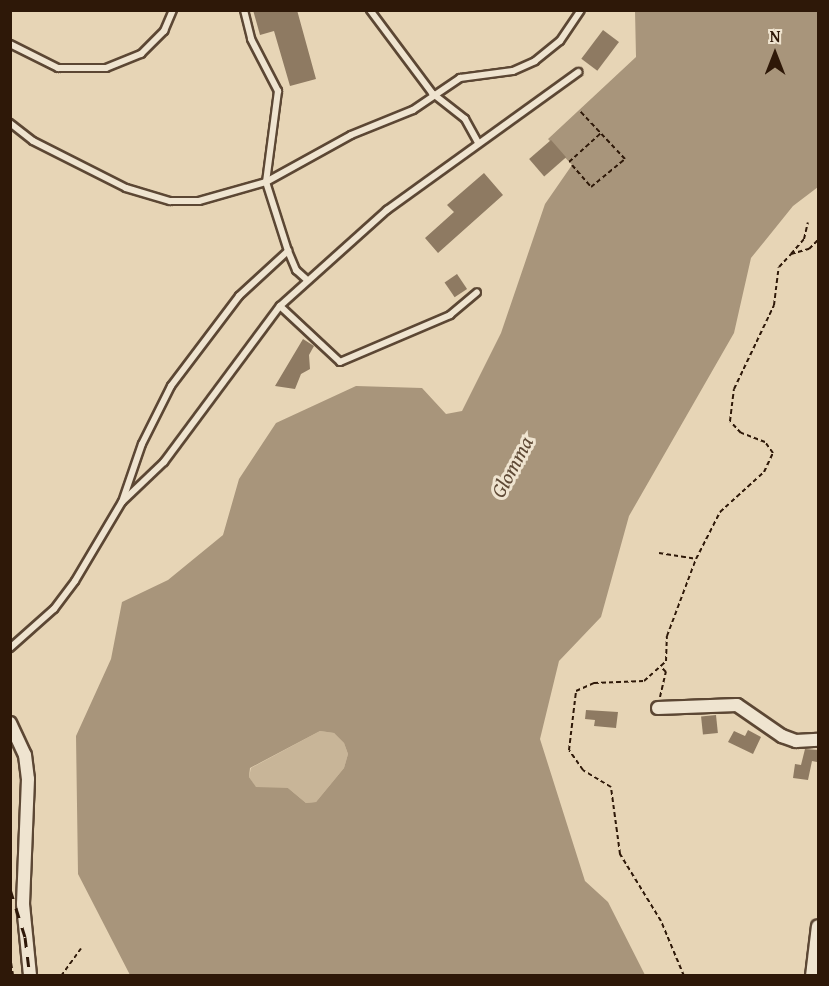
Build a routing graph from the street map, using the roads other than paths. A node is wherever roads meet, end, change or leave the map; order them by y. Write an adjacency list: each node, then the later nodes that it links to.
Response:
1 (173, 10): 5 (lane)
2 (244, 10): 10 (lane)
3 (370, 10): 7 (lane)
4 (581, 10): 7 (lane)
5 (11, 45)
6 (578, 72): 9 (lane)
7 (432, 93): 9 (lane); 10 (lane)
8 (10, 123): 10 (lane)
9 (478, 142): 12 (lane)
10 (266, 182): 11 (lane)
11 (288, 251): 12 (lane); 15 (lane)
12 (307, 280): 14 (lane)
13 (477, 292): 14 (lane)
14 (280, 306): 15 (lane)
15 (122, 502): 16 (lane)
16 (10, 648)
17 (658, 708): 19 (street)
18 (10, 723): 21 (street)
19 (819, 740)
20 (819, 926): 22 (street)
21 (30, 975)
22 (812, 975)

